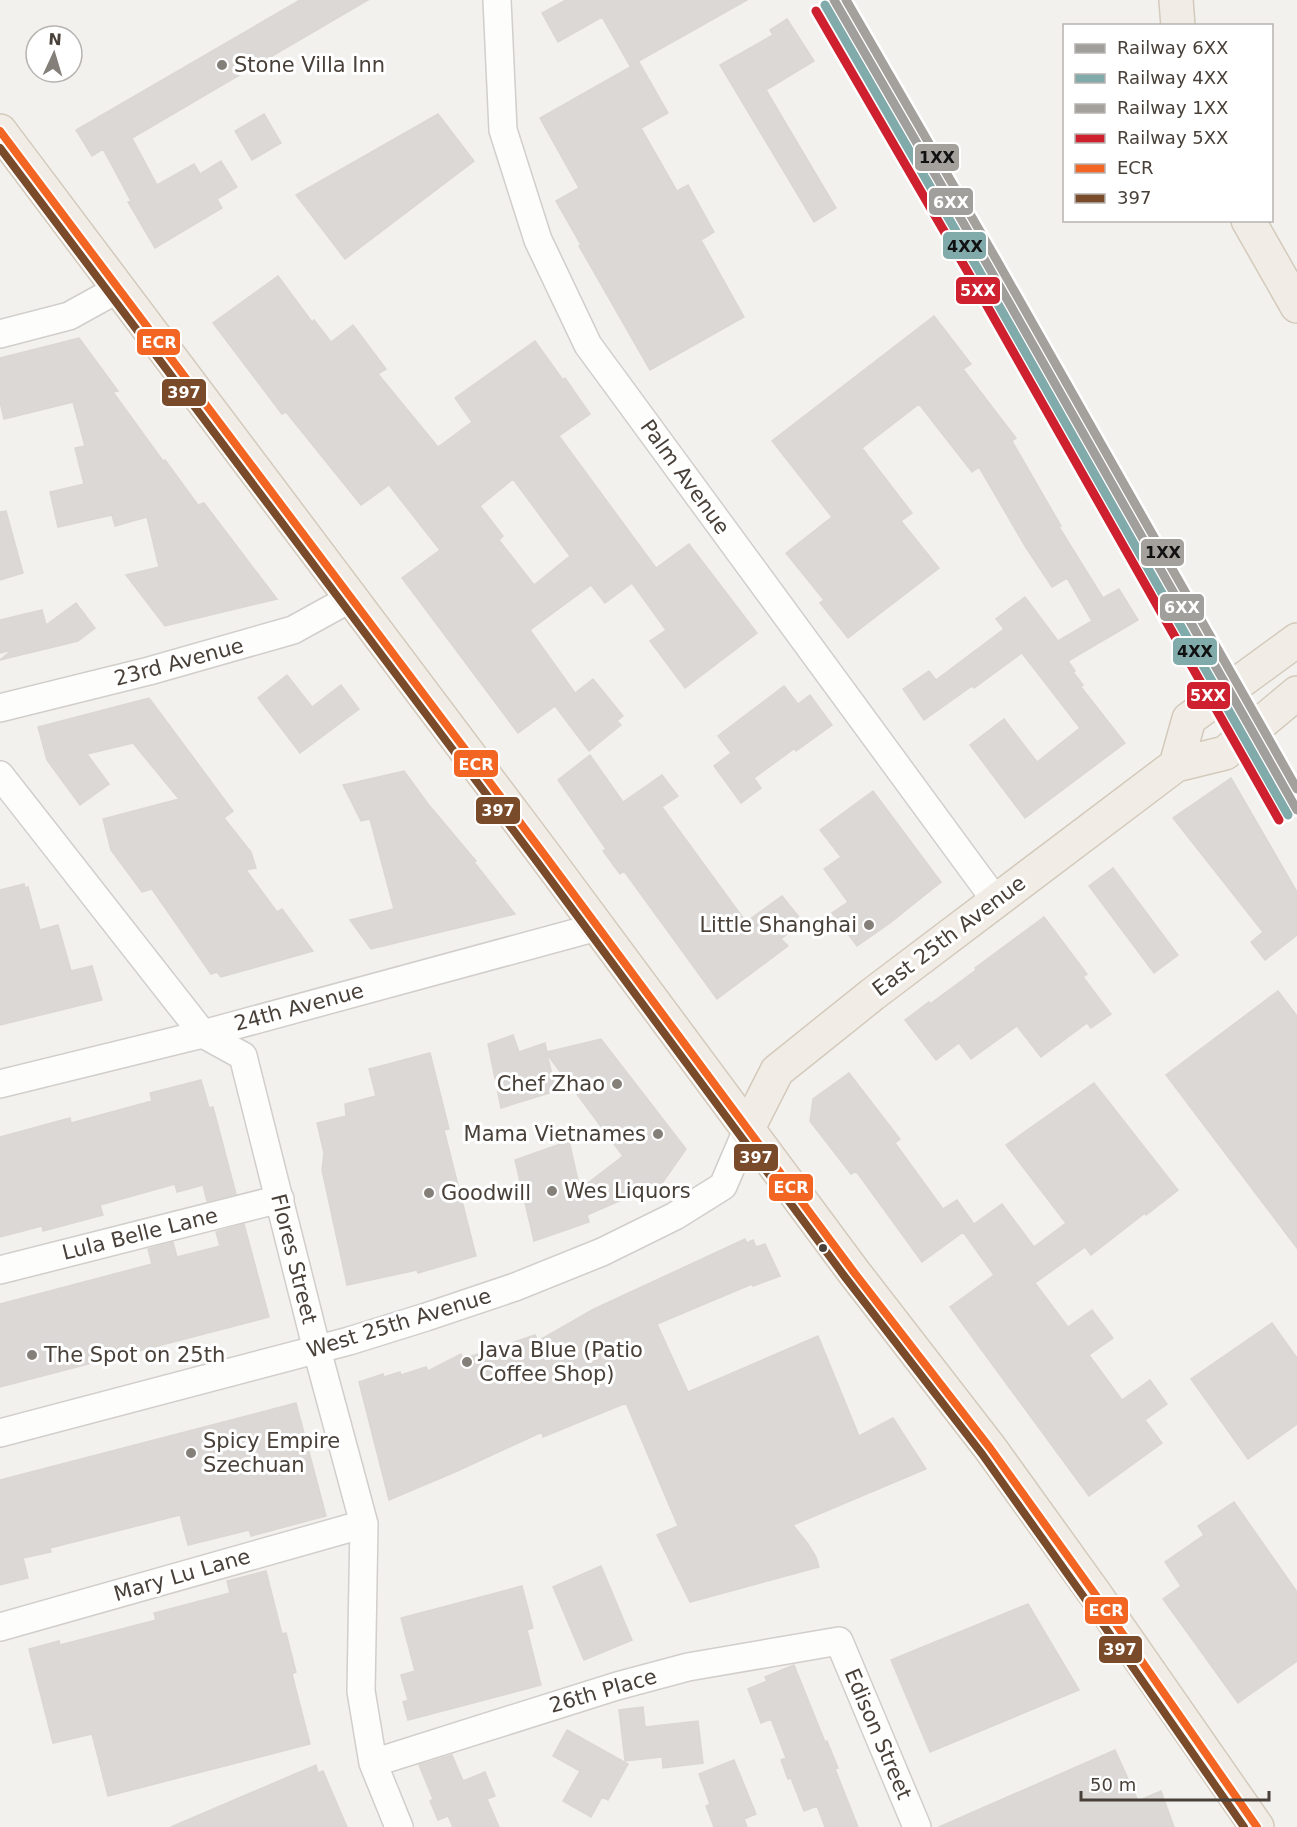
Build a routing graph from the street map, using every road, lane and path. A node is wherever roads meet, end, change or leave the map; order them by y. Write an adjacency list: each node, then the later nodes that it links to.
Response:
1 (497, 0): 15 (street, Palm Avenue)
2 (1176, 0): 3 (main road)
3 (1178, 24)
4 (0, 131): 6 (main road)
5 (1249, 222): 7 (main road)
6 (118, 288): 8 (street); 9 (main road)
7 (1297, 306)
8 (0, 334)
9 (351, 598): 12 (street, 23rd Avenue); 16 (main road)
10 (1297, 640): 13 (main road)
11 (1297, 693): 13 (main road, East 25th Avenue)
12 (0, 708)
13 (1176, 765): 15 (main road, East 25th Avenue)
14 (0, 775): 17 (street, Flores Street)
15 (996, 901): 19 (main road, East 25th Avenue)
16 (597, 927): 17 (street, 24th Avenue); 19 (main road)
17 (203, 1034): 18 (street, 24th Avenue); 20 (street, Flores Street)
18 (0, 1084)
19 (747, 1130): 22 (street, West 25th Avenue); 30 (main road)
20 (279, 1199): 21 (street, Lula Belle Lane); 22 (street, Flores Street)
21 (0, 1270)
22 (317, 1350): 23 (street, West 25th Avenue); 24 (street, Flores Street)
23 (0, 1433)
24 (364, 1524): 25 (street, Mary Lu Lane); 27 (street, Flores Street)
25 (0, 1627)
26 (839, 1641): 27 (street, 26th Place); 29 (street, Edison Street)
27 (373, 1762): 28 (street, Flores Street)
28 (399, 1827)
29 (917, 1827)
30 (1257, 1827)

